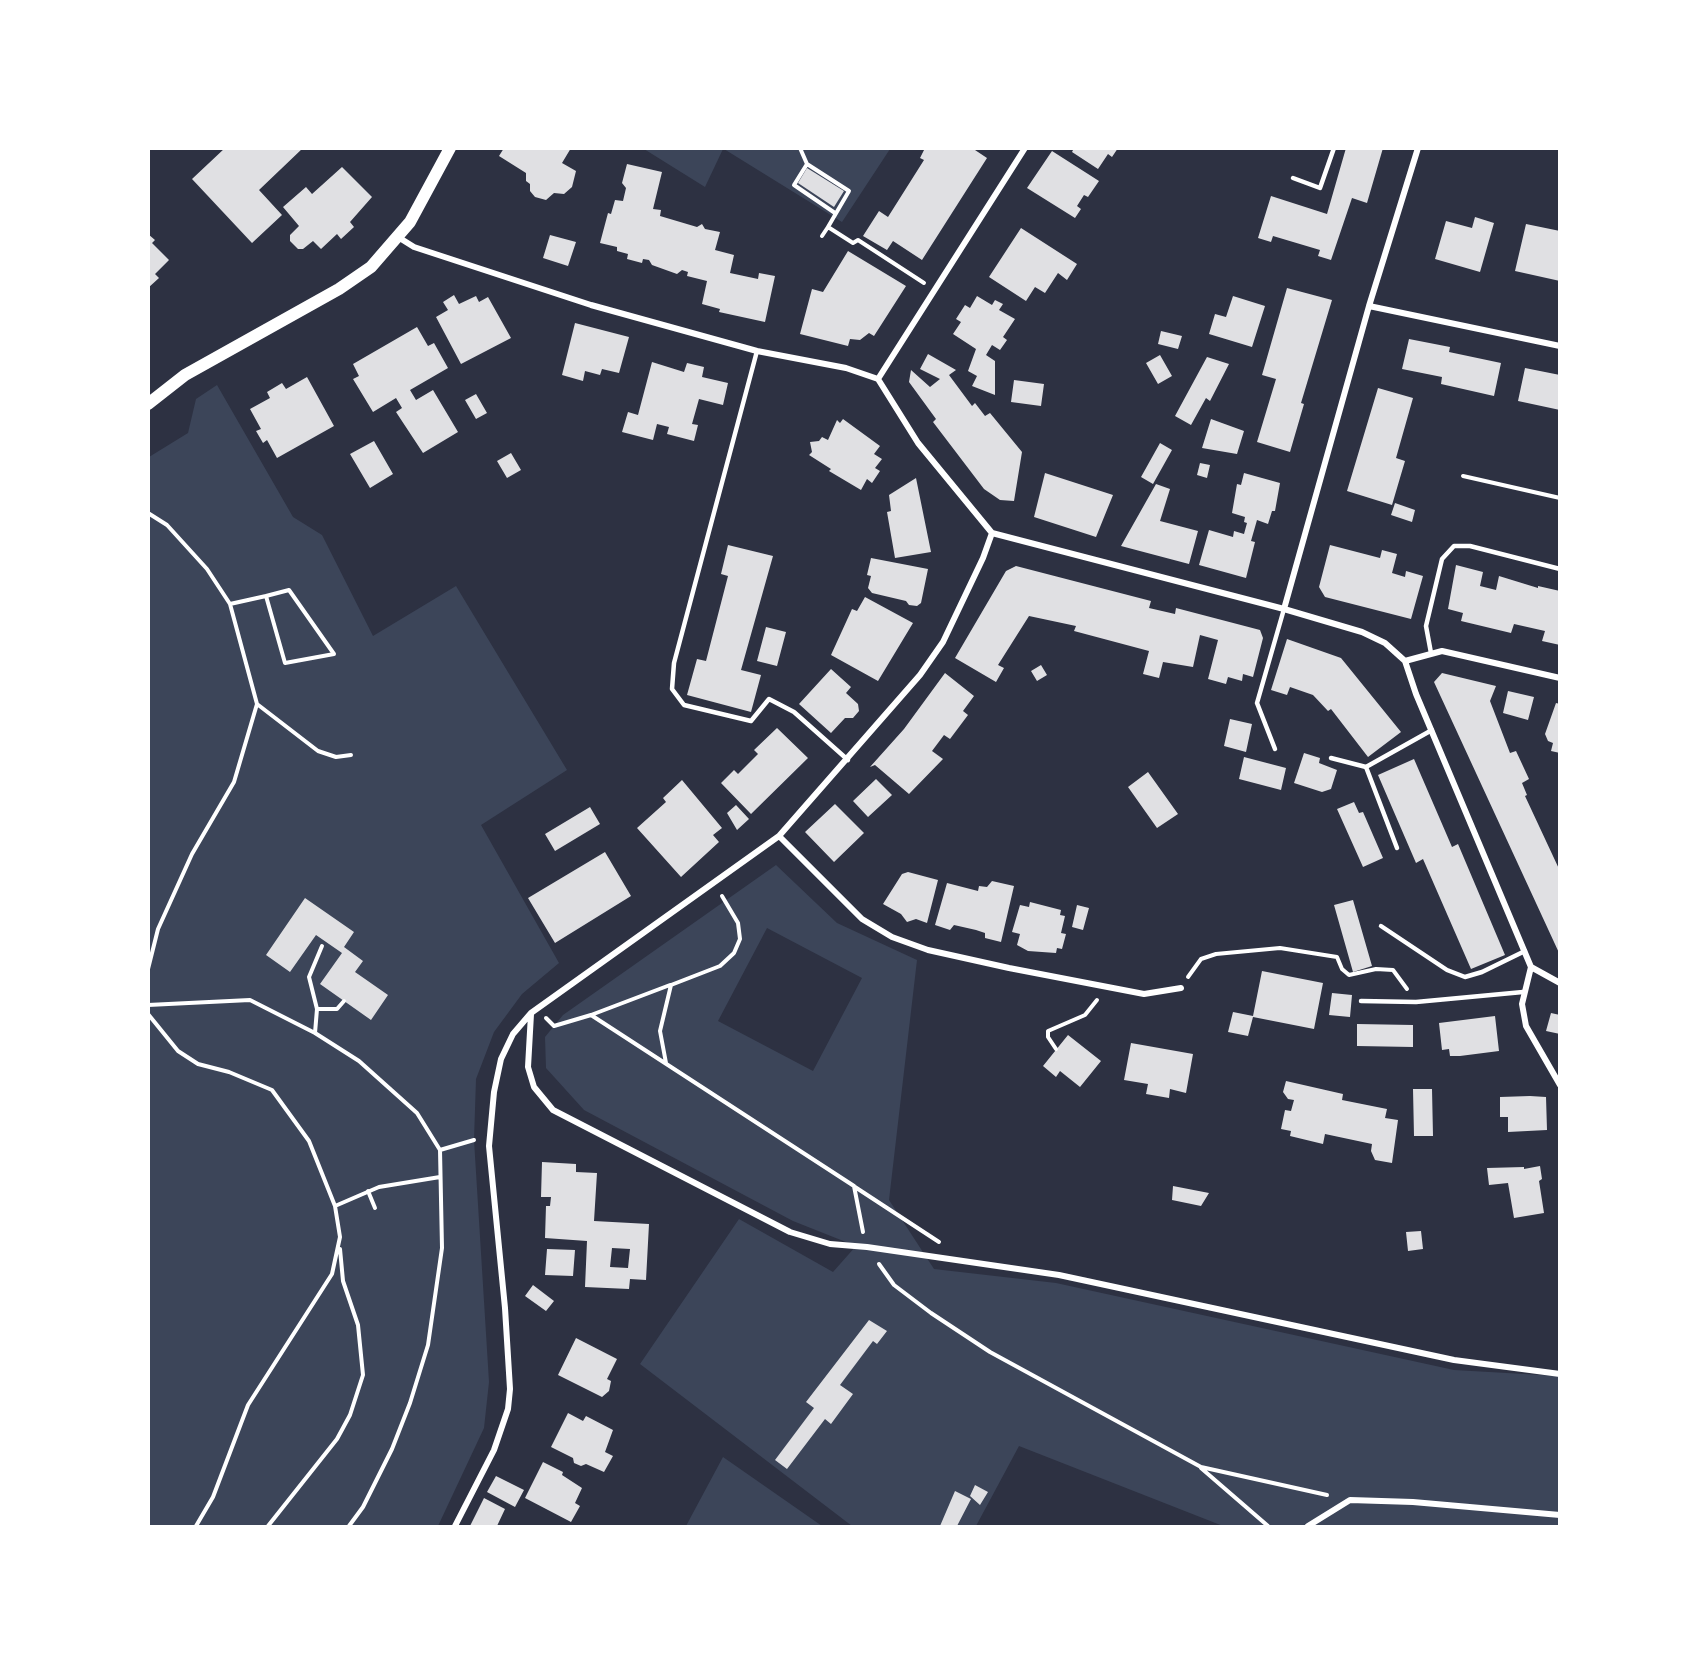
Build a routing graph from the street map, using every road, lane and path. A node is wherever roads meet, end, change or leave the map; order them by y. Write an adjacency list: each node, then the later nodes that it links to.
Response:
1 (450, 148): 11 (main road)
2 (800, 148): 6 (path)
3 (1025, 148): 16 (street)
4 (1334, 148): 7 (lane)
5 (1418, 148): 13 (street)
6 (807, 164): 8 (path); 8 (path)
7 (1293, 178)
8 (836, 214): 9 (path)
9 (828, 226): 10 (path); 12 (path)
10 (822, 236)
11 (398, 237): 15 (street); 17 (main road)
12 (915, 277)
13 (1369, 306): 14 (street); 25 (street)
14 (1560, 346)
15 (757, 351): 16 (street); 34 (lane)
16 (878, 380): 21 (street)
17 (148, 404)
18 (1462, 476): 19 (path)
19 (1560, 498)
20 (148, 513): 24 (path)
21 (992, 533): 25 (street); 34 (street)
22 (1560, 569): 26 (lane)
23 (266, 596): 23 (path); 24 (path)
24 (230, 604): 29 (path)
25 (1284, 609): 27 (street); 31 (lane)
26 (1431, 653): 27 (street); 28 (street)
27 (1405, 661): 30 (street)
28 (1560, 678)
29 (257, 704): 32 (path); 43 (path)
30 (1432, 730): 35 (lane); 41 (street)
31 (1275, 749)
32 (351, 755)
33 (1331, 758): 35 (lane)
34 (848, 760): 36 (street)
35 (1366, 767): 37 (lane)
36 (779, 836): 46 (street); 54 (street)
37 (1397, 848)
38 (730, 909): 45 (path)
39 (1381, 926): 41 (lane)
40 (322, 946): 53 (path)
41 (1525, 951): 42 (street)
42 (1532, 967): 44 (street); 48 (street)
43 (148, 969)
44 (1560, 983)
45 (671, 985): 56 (path); 60 (path)
46 (1107, 987): 47 (street); 59 (path)
47 (1181, 988): 51 (path)
48 (1523, 992): 51 (lane); 61 (street)
49 (344, 1001): 53 (path)
50 (1361, 1001): 51 (lane)
51 (1416, 1002)
52 (148, 1005): 58 (path)
53 (317, 1009): 58 (path)
54 (531, 1013): 62 (street); 71 (street)
55 (148, 1014): 67 (path)
56 (591, 1015): 57 (path); 60 (path)
57 (550, 1023)
58 (315, 1033): 63 (path)
59 (1056, 1049)
60 (666, 1063): 65 (path)
61 (1560, 1085)
62 (489, 1146): 63 (path); 79 (street)
63 (440, 1150): 64 (path)
64 (440, 1177): 66 (path); 78 (path)
65 (854, 1186): 69 (path); 71 (path)
66 (368, 1191): 67 (path); 68 (path)
67 (335, 1206): 70 (path)
68 (375, 1208)
69 (943, 1244)
70 (339, 1245): 76 (path); 77 (path)
71 (867, 1247): 72 (street); 73 (path)
72 (1560, 1374)
73 (1201, 1467): 74 (path); 80 (path)
74 (1350, 1500): 75 (street); 81 (street)
75 (1560, 1515)
76 (196, 1527)
77 (268, 1527)
78 (349, 1527)
79 (455, 1527)
80 (1268, 1527)
81 (1308, 1527)

